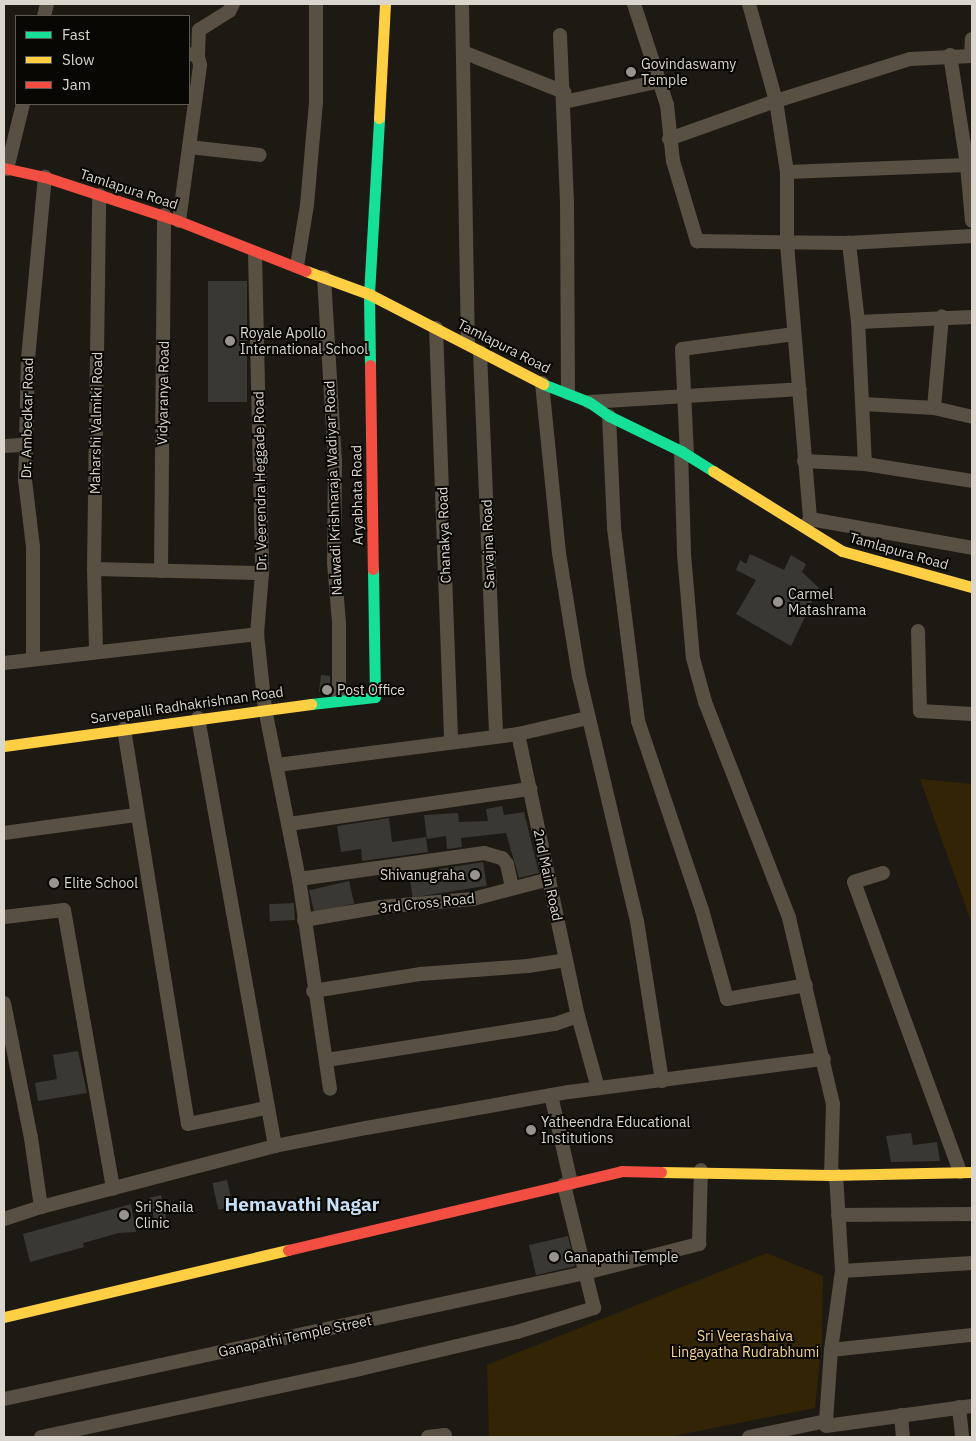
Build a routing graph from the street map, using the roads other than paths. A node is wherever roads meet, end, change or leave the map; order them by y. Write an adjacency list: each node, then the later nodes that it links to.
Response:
1 (233, 4): 10 (street)
2 (316, 4): 32 (street)
3 (385, 4): 34 (street, Aryabhata Road)
4 (462, 4): 9 (street)
5 (634, 4): 13 (street)
6 (749, 4): 15 (street)
7 (560, 35): 14 (street)
8 (972, 38): 12 (street)
9 (463, 52): 14 (street); 40 (street)
10 (193, 55): 18 (street)
11 (950, 55): 12 (street); 15 (street); 20 (street)
12 (972, 56)
13 (660, 81): 14 (street); 17 (street)
14 (564, 97): 44 (street)
15 (776, 101): 17 (street); 22 (street)
16 (22, 105): 21 (street)
17 (669, 139): 30 (street)
18 (190, 147): 19 (street); 26 (street)
19 (260, 155)
20 (967, 165): 22 (street); 27 (street)
21 (5, 168): 23 (street, Tamlapura Road)
22 (787, 172): 30 (street)
23 (45, 177): 24 (street, Tamlapura Road); 51 (street, Dr. Ambedkar Road)
24 (99, 195): 25 (street, Tamlapura Road); 59 (street, Maharshi Valmiki Road)
25 (164, 216): 26 (street, Tamlapura Road); 60 (street, Vidyaranya Road)
26 (179, 220): 31 (street, Tamlapura Road)
27 (972, 221)
28 (972, 236): 29 (street)
29 (849, 243): 30 (street); 37 (street)
30 (787, 244): 39 (street)
31 (255, 253): 32 (street, Tamlapura Road); 61 (street, Dr. Veerendra Heggade Road)
32 (296, 266): 33 (street, Tamlapura Road)
33 (324, 277): 34 (street, Tamlapura Road); 69 (street, Nalwadi Krishnaraja Wadiyar Road)
34 (369, 294): 38 (street, Tamlapura Road); 68 (street, Aryabhata Road)
35 (942, 316): 36 (street); 37 (street); 48 (street)
36 (972, 317)
37 (858, 322): 47 (street)
38 (436, 328): 40 (street, Tamlapura Road); 77 (street, Chanakya Road)
39 (794, 334): 43 (street); 45 (street)
40 (468, 344): 41 (street, Tamlapura Road)
41 (480, 352): 42 (street, Tamlapura Road); 76 (street, Sarvajna Road)
42 (542, 383): 44 (street, Tamlapura Road); 73 (street)
43 (800, 389): 45 (street); 54 (street)
44 (568, 393): 46 (street, Tamlapura Road)
45 (682, 396): 46 (street); 53 (street)
46 (589, 402): 49 (street, Tamlapura Road)
47 (863, 404): 48 (street); 55 (street)
48 (934, 408): 50 (street)
49 (609, 416): 53 (street, Tamlapura Road); 91 (street)
50 (972, 417)
51 (26, 445): 52 (street); 66 (street, Dr. Ambedkar Road)
52 (4, 446)
53 (684, 453): 57 (street, Tamlapura Road); 91 (street)
54 (804, 461): 55 (street); 57 (street)
55 (865, 464): 56 (street)
56 (972, 481)
57 (808, 522): 58 (street); 62 (street, Tamlapura Road)
58 (972, 548)
59 (94, 569): 60 (street); 65 (street, Maharshi Valmiki Road)
60 (161, 571): 61 (street)
61 (262, 573): 64 (street, Dr. Veerendra Heggade Road)
62 (972, 587)
63 (918, 631): 71 (street)
64 (257, 634): 65 (street); 70 (street, Dr. Veerendra Heggade Road)
65 (96, 652): 66 (street)
66 (33, 659): 67 (street)
67 (4, 663)
68 (375, 697): 69 (street, Sarvepalli Radhakrishnan Road)
69 (339, 700): 70 (street, Sarvepalli Radhakrishnan Road)
70 (265, 708): 72 (street, Sarvepalli Radhakrishnan Road); 79 (street, Dr. Veerendra Heggade Road)
71 (972, 714)
72 (198, 718): 74 (street, Sarvepalli Radhakrishnan Road); 101 (street)
73 (588, 718): 75 (street); 97 (street)
74 (124, 729): 78 (street, Sarvepalli Radhakrishnan Road); 81 (street)
75 (518, 734): 76 (street); 80 (street, 2nd Main Road)
76 (496, 736): 77 (street)
77 (451, 741): 79 (street)
78 (4, 746)
79 (278, 765): 82 (street, Dr. Veerendra Heggade Road)
80 (530, 789): 82 (street); 86 (street, 2nd Main Road)
81 (136, 814): 83 (street); 101 (street)
82 (289, 824): 85 (street, Dr. Veerendra Heggade Road)
83 (4, 834)
84 (883, 874): 104 (street)
85 (299, 879): 87 (street); 89 (street, Dr. Veerendra Heggade Road)
86 (549, 879): 87 (street, 3rd Cross Road); 90 (street, 2nd Main Road)
87 (512, 887): 89 (street, 3rd Cross Road)
88 (4, 917): 107 (street)
89 (304, 920): 92 (street, Dr. Veerendra Heggade Road)
90 (566, 960): 92 (street); 94 (street, 2nd Main Road)
91 (806, 985): 95 (street)
92 (313, 991): 96 (street, Dr. Veerendra Heggade Road)
93 (4, 1003): 108 (street)
94 (578, 1016): 96 (street); 98 (street, 2nd Main Road)
95 (824, 1059): 97 (street); 105 (street)
96 (326, 1060): 99 (street, Dr. Veerendra Heggade Road)
97 (662, 1081): 98 (street)
98 (598, 1088): 100 (street)
99 (330, 1089)
100 (551, 1095): 102 (street); 106 (street)
101 (266, 1108): 102 (street)
102 (275, 1146): 107 (street)
103 (701, 1170): 105 (street); 106 (street); 114 (street, Ganapathi Temple Street)
104 (966, 1172): 105 (street)
105 (833, 1175): 110 (street)
106 (567, 1184): 114 (street); 115 (street)
107 (113, 1189): 108 (street)
108 (41, 1207): 111 (street)
109 (972, 1214): 110 (street)
110 (838, 1215): 113 (street)
111 (4, 1219)
112 (972, 1263): 113 (street)
113 (842, 1271): 117 (street)
114 (585, 1272): 118 (street, Ganapathi Temple Street); 123 (street)
115 (4, 1317)
116 (972, 1335): 117 (street)
117 (831, 1350): 121 (street)
118 (4, 1399)
119 (966, 1407): 120 (street); 127 (street)
120 (901, 1415): 121 (street); 126 (street)
121 (826, 1428): 125 (street)
122 (446, 1435): 124 (street)
123 (41, 1437)
124 (428, 1437)
125 (749, 1437)
126 (903, 1437)
127 (962, 1437)

